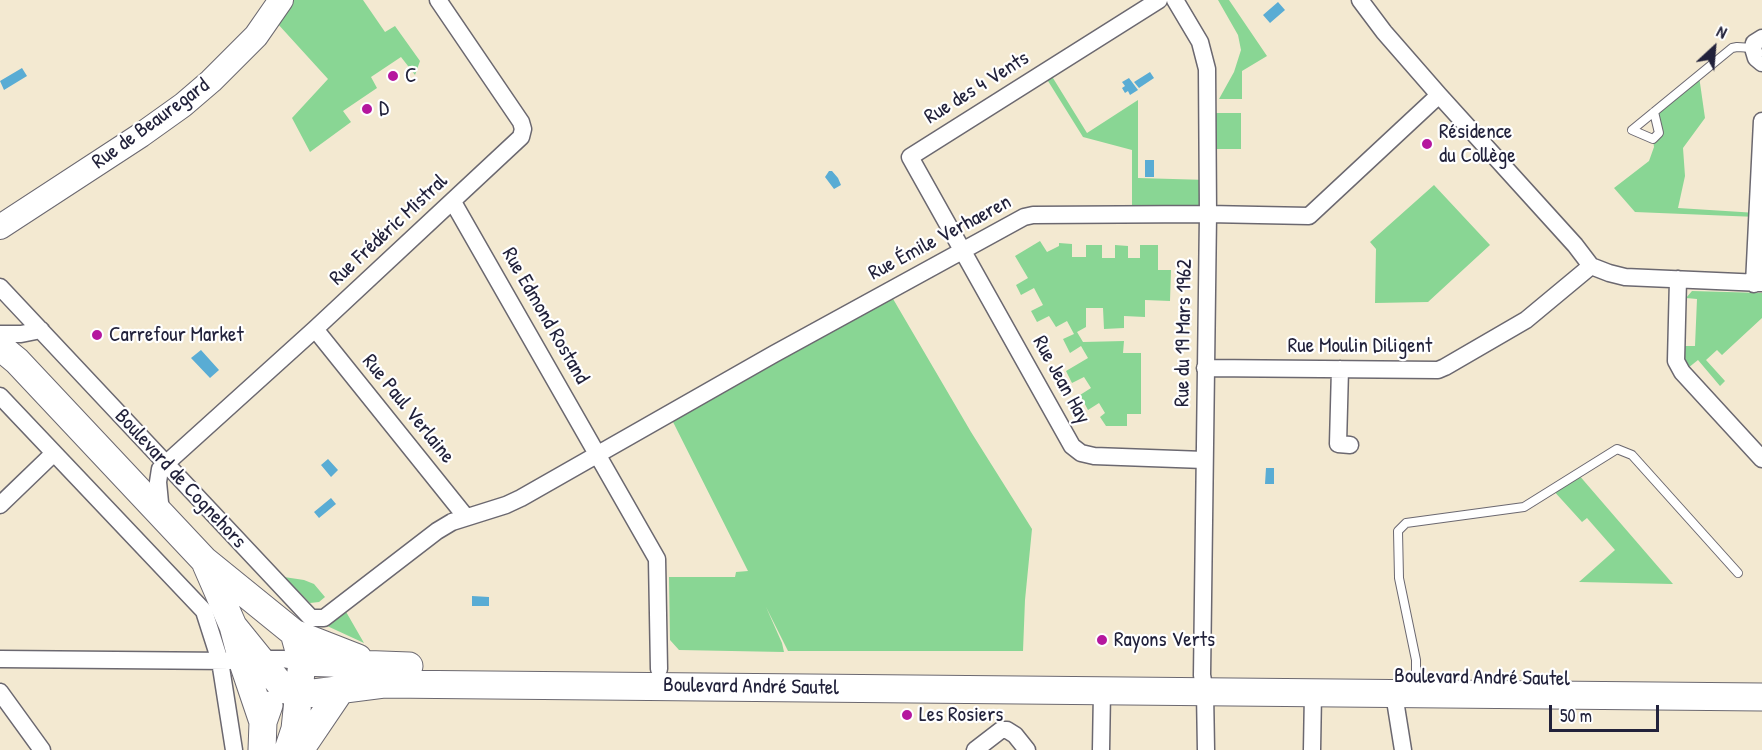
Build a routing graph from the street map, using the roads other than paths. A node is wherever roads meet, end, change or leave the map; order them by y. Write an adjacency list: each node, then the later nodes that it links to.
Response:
1 (281, 0): 13 (street, Rue de Beauregard)
2 (438, 0): 11 (street, Rue Frédéric Mistral)
3 (1159, 0): 14 (street, Rue des 4 Vents)
4 (1175, 0): 12 (street, Rue du 19 Mars 1962)
5 (1360, 0): 8 (street)
6 (1757, 43): 7 (street); 9 (lane)
7 (1762, 63)
8 (1439, 95): 12 (street, Rue Émile Verhaeren); 15 (street)
9 (1654, 112)
10 (1762, 121): 17 (street)
11 (453, 202): 19 (street, Rue Frédéric Mistral); 28 (street, Rue Edmond Rostand)
12 (1208, 214): 14 (street, Rue Émile Verhaeren); 23 (street, Rue du 19 Mars 1962)
13 (0, 226)
14 (962, 250): 28 (street, Rue Émile Verhaeren); 30 (street, Rue Jean Hay)
15 (1591, 266): 16 (street); 24 (street, Rue Moulin Diligent)
16 (1678, 279): 17 (street); 29 (street)
17 (1758, 284)
18 (0, 287): 20 (street, Boulevard de Cognehors)
19 (315, 329): 31 (street, Rue Frédéric Mistral); 34 (street, Rue Paul Verlaine)
20 (41, 330): 21 (street, Boulevard de Cognehors); 31 (street, Boulevard de Cognehors)
21 (0, 334): 22 (main road, Boulevard de Cognehors)
22 (9, 354): 33 (main road, Boulevard de Cognehors)
23 (1205, 368): 24 (street, Rue Moulin Diligent); 30 (street, Rue du 19 Mars 1962)
24 (1340, 369): 26 (street)
25 (0, 396): 27 (street)
26 (1350, 445)
27 (54, 453): 32 (street); 40 (street)
28 (598, 453): 34 (street, Rue Émile Verhaeren); 43 (street, Rue Edmond Rostand)
29 (1762, 459)
30 (1204, 460): 46 (street, Rue du 19 Mars 1962)
31 (166, 464): 33 (street); 37 (street, Boulevard de Cognehors)
32 (0, 505)
33 (161, 514): 35 (main road, Boulevard de Cognehors)
34 (466, 517): 37 (street, Rue Émile Verhaeren)
35 (204, 560): 38 (main road, Boulevard de Cognehors); 40 (main road, Boulevard de Cognehors)
36 (1738, 573): 44 (lane)
37 (324, 618)
38 (294, 633): 41 (main road); 42 (main road, Boulevard de Cognehors)
39 (0, 659): 40 (street)
40 (240, 660): 41 (street); 48 (main road); 54 (main road); 57 (street)
41 (302, 662): 42 (main road, Boulevard André Sautel); 48 (main road)
42 (379, 665): 43 (main road, Boulevard André Sautel)
43 (659, 669): 46 (main road, Boulevard André Sautel)
44 (1416, 677): 45 (main road, Boulevard André Sautel); 46 (main road, Boulevard André Sautel)
45 (1762, 681)
46 (1204, 684): 49 (main road, Boulevard André Sautel); 51 (main road, Boulevard André Sautel); 64 (street, Rue du 19 Mars 1962)
47 (342, 688): 48 (main road, Boulevard André Sautel); 49 (main road, Boulevard André Sautel); 55 (main road)
48 (289, 690): 54 (main road); 55 (street); 59 (main road)
49 (1102, 691): 63 (street)
50 (0, 692): 56 (street)
51 (1313, 693): 52 (main road, Boulevard André Sautel); 65 (street)
52 (1394, 694): 53 (main road, Boulevard André Sautel); 66 (street)
53 (1762, 698)
54 (263, 722): 58 (main road)
55 (317, 737): 60 (main road)
56 (42, 750)
57 (234, 750)
58 (262, 750)
59 (288, 750)
60 (300, 750)
61 (975, 750): 62 (street)
62 (1028, 750)
63 (1101, 750)
64 (1206, 750)
65 (1312, 750)
66 (1403, 750)

